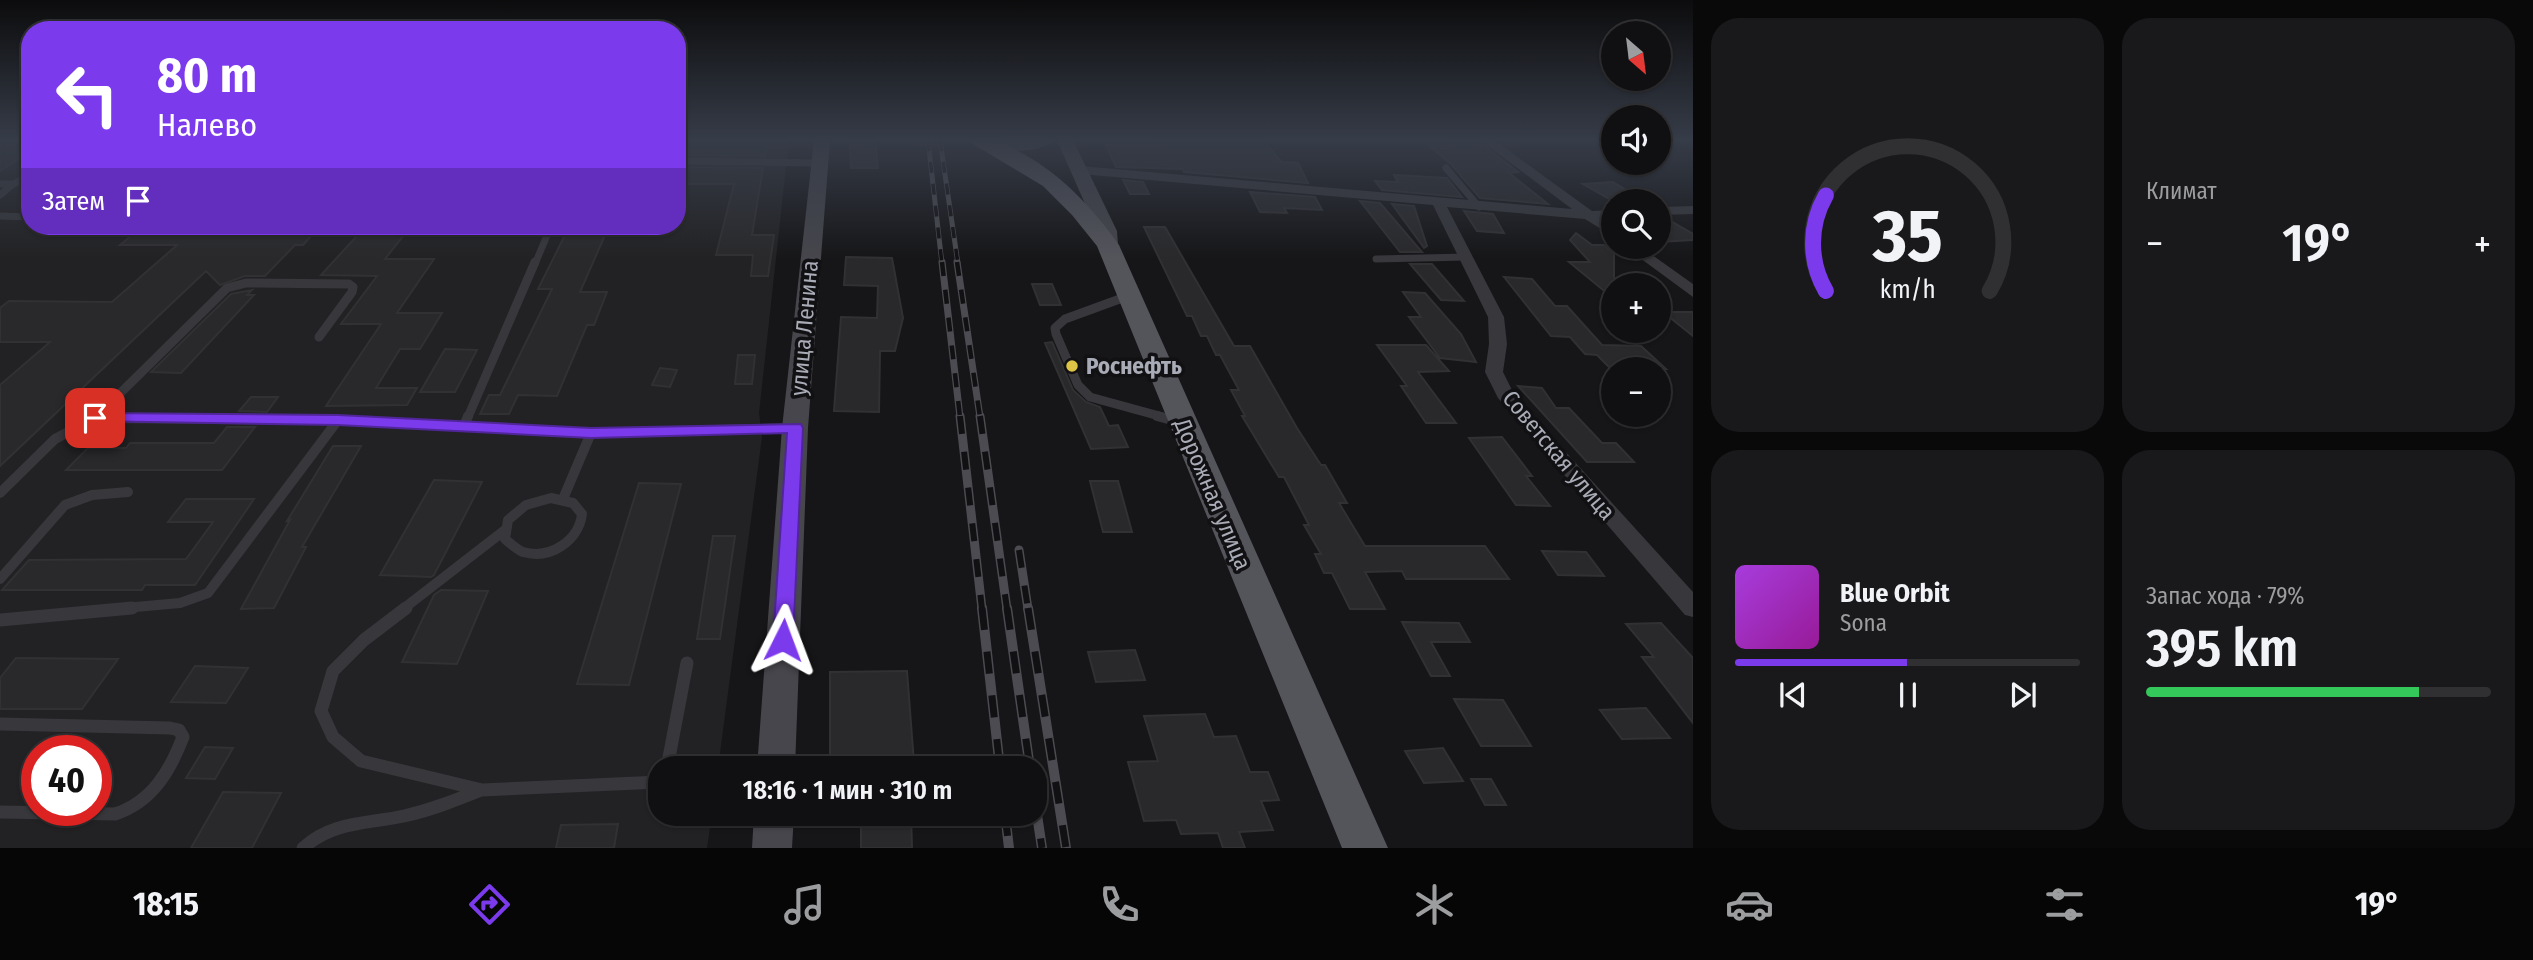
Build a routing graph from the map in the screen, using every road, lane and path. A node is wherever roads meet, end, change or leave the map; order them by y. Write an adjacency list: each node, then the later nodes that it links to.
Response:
1 (21, 180): 10 (lane)
2 (817, 180): 34 (street, улица Ленина)
3 (1049, 180): 13 (main road)
4 (1080, 180): 13 (street)
5 (1084, 180): 23 (street, Дорожная улица)
6 (1181, 180): 12 (street)
7 (1456, 180): 14 (lane)
8 (1541, 180): 17 (street)
9 (0, 184): 10 (lane)
10 (14, 184): 11 (lane)
11 (0, 195)
12 (1439, 204): 14 (street); 24 (street, Советская улица)
13 (1080, 207): 23 (main road)
14 (1479, 207): 17 (street)
15 (1693, 210): 16 (street)
16 (1671, 211)
17 (1590, 215): 18 (street); 21 (street)
18 (1601, 215)
19 (0, 216): 20 (lane)
20 (21, 217)
21 (1601, 223)
22 (547, 235): 33 (lane)
23 (1108, 245): 28 (main road, Дорожная улица)
24 (1467, 257): 25 (lane); 41 (street, Советская улица)
25 (1376, 259)
26 (1648, 259): 27 (street)
27 (1693, 292)
28 (1128, 296): 32 (main road, Дорожная улица); 32 (lane)
29 (319, 337): 30 (lane)
30 (95, 418): 31 (lane); 37 (lane)
31 (338, 420): 33 (lane); 42 (lane)
32 (1183, 423): 53 (main road, Дорожная улица)
33 (464, 426): 35 (lane)
34 (795, 428): 35 (lane); 46 (street, улица Ленина)
35 (591, 433): 38 (lane)
36 (128, 492): 40 (lane)
37 (0, 493)
38 (564, 499): 39 (lane); 39 (lane)
39 (505, 530): 48 (lane)
40 (0, 579)
41 (1693, 608)
42 (0, 620)
43 (687, 663): 45 (lane)
44 (0, 724): 49 (lane)
45 (669, 756)
46 (777, 756)
47 (648, 783): 48 (lane)
48 (482, 790): 51 (lane)
49 (0, 812)
50 (773, 826): 52 (street)
51 (303, 848)
52 (772, 848)
53 (1365, 848)

